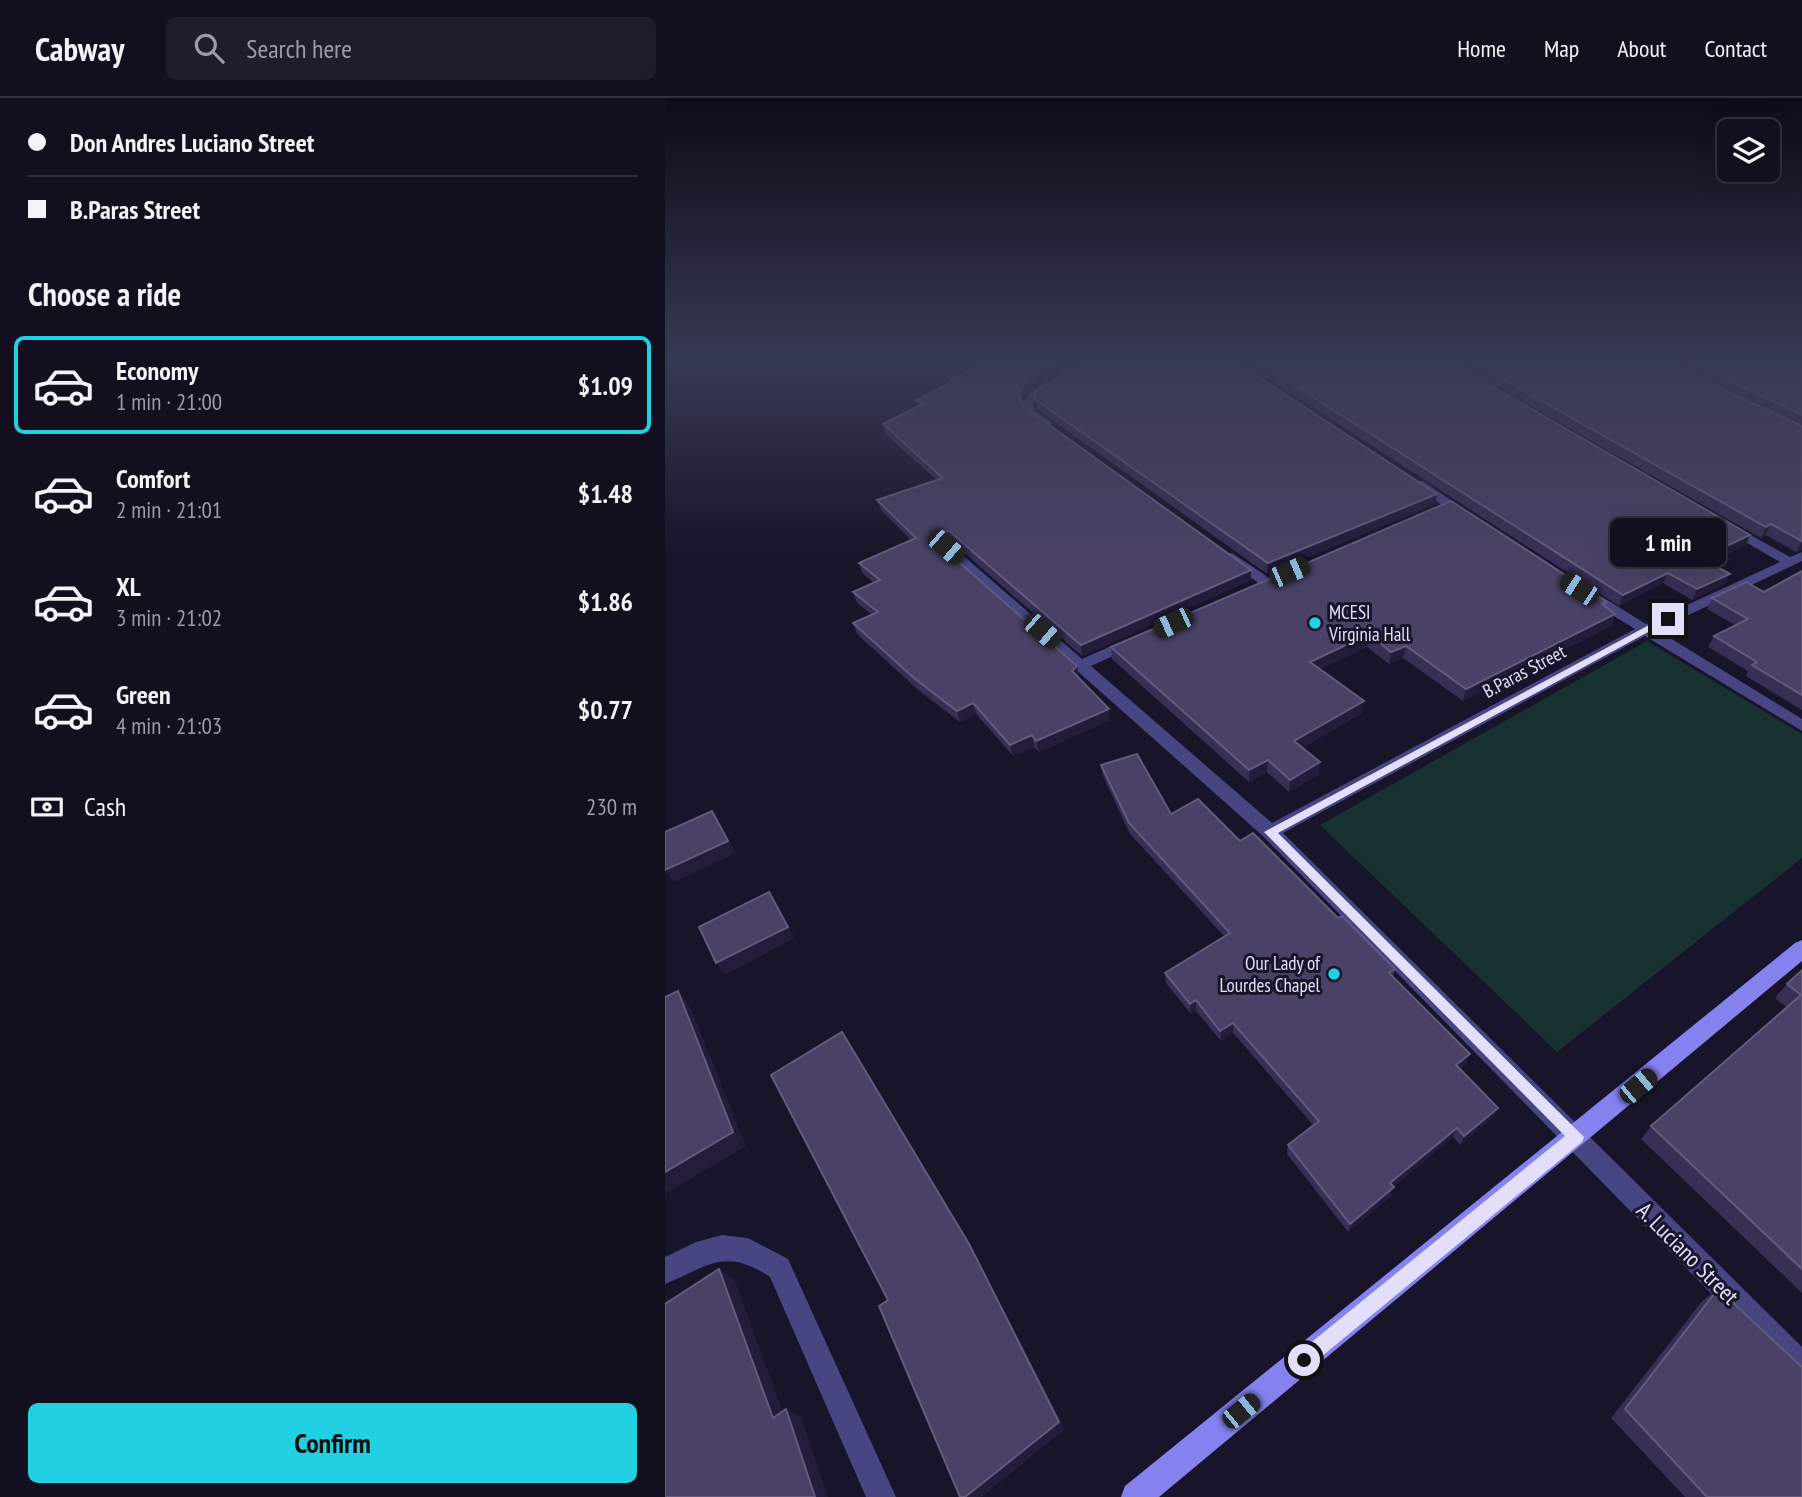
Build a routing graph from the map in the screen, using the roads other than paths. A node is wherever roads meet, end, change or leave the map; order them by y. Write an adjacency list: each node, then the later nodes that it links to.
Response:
1 (1409, 478): 2 (street)
2 (1473, 520)
3 (1718, 521): 6 (street)
4 (946, 547): 11 (street, A. Luciano Street)
5 (1221, 550): 7 (street)
6 (1796, 559): 9 (street, B.Paras Street)
7 (1266, 582)
8 (1575, 586): 9 (street)
9 (1643, 631): 12 (street); 13 (street, B.Paras Street)
10 (1143, 637): 11 (street)
11 (1081, 665): 13 (street, A. Luciano Street)
12 (1802, 726)
13 (1270, 832): 15 (street, A. Luciano Street)
14 (1802, 949): 15 (street)
15 (1576, 1137): 17 (street, A. Luciano Street); 19 (street)
16 (665, 1271): 18 (street)
17 (1802, 1366)
18 (881, 1497)
19 (1136, 1497)

